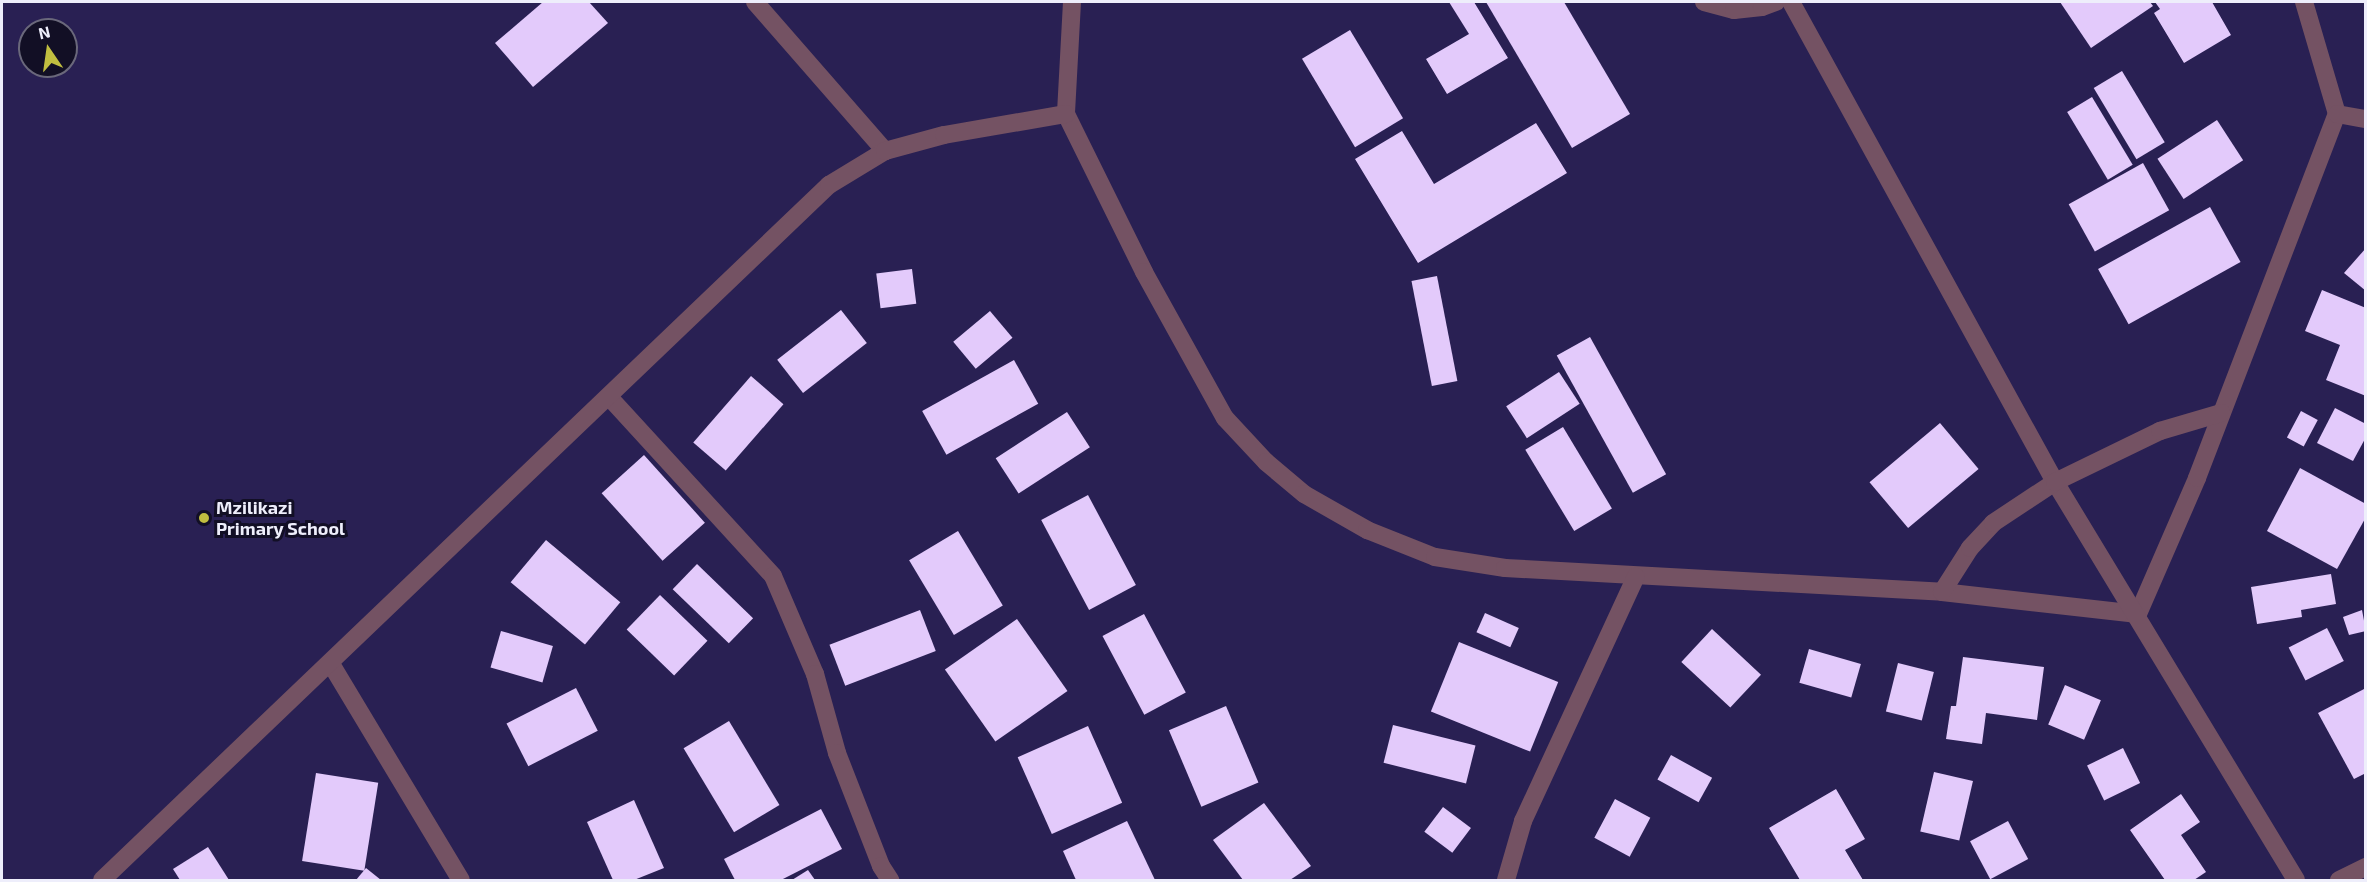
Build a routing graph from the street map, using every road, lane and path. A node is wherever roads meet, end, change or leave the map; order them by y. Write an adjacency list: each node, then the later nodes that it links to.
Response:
1 (755, 2): 10 (street)
2 (1072, 2): 7 (street)
3 (1704, 2): 4 (street)
4 (1776, 2)
5 (1791, 2): 13 (street)
6 (2304, 2): 8 (street)
7 (1066, 114): 10 (street); 14 (street)
8 (2337, 114): 9 (street); 12 (street)
9 (2366, 118)
10 (885, 151): 11 (street)
11 (610, 398): 17 (street); 21 (street)
12 (2221, 413): 13 (street); 16 (street)
13 (2055, 482): 15 (street); 16 (street)
14 (1636, 577): 15 (street); 22 (street)
15 (1942, 592): 16 (street)
16 (2138, 614): 23 (street)
17 (331, 664): 19 (street); 20 (street)
18 (2366, 867): 24 (street)
19 (102, 880)
20 (461, 880)
21 (890, 880)
22 (1506, 880)
23 (2296, 880)
24 (2339, 880)

